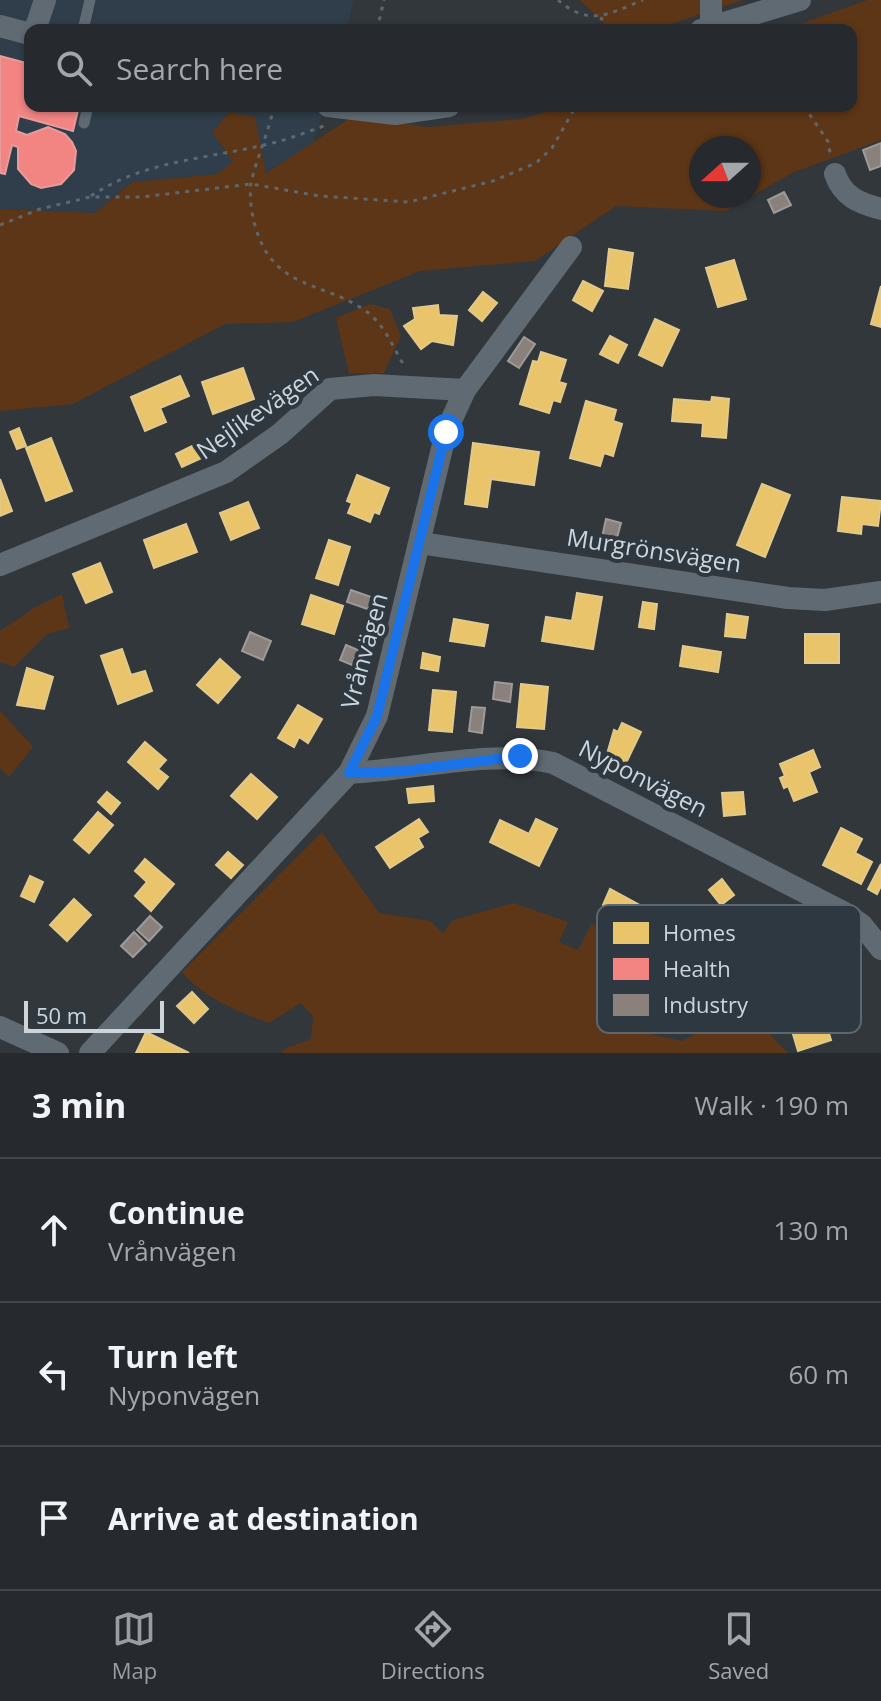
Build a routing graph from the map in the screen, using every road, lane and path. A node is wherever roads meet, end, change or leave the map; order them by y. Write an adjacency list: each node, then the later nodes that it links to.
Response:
1 (45, 0): 9 (street)
2 (90, 0): 10 (lane)
3 (384, 0): 11 (path)
4 (558, 0): 8 (path)
5 (643, 0): 8 (path)
6 (711, 0): 13 (street)
7 (800, 0): 14 (street)
8 (602, 17): 12 (path)
9 (37, 24)
10 (84, 24)
11 (378, 24)
12 (600, 24)
13 (707, 24)
14 (719, 24)
15 (0, 26): 16 (street)
16 (24, 32)
17 (87, 112): 22 (lane)
18 (273, 112): 23 (path)
19 (350, 112): 23 (path)
20 (573, 112): 25 (path)
21 (808, 112): 24 (path)
22 (84, 123)
23 (265, 145): 25 (path); 26 (path)
24 (835, 174): 27 (street)
25 (251, 184): 26 (path); 30 (path)
26 (90, 197): 28 (path)
27 (881, 209)
28 (0, 225)
29 (571, 247): 31 (street, Vrånvägen)
30 (418, 387): 31 (street, Nejlikevägen); 33 (street, Nejlikevägen)
31 (465, 390): 32 (street, Vrånvägen)
32 (420, 543): 34 (street, Murgrönsvägen); 35 (street, Vrånvägen)
33 (0, 565)
34 (881, 592)
35 (349, 773): 36 (street, Nyponvägen); 41 (street, Vrånvägen)
36 (829, 905)
37 (861, 924): 38 (street, Nyponvägen)
38 (881, 949)
39 (0, 1027): 40 (street)
40 (58, 1053)
41 (90, 1053)

